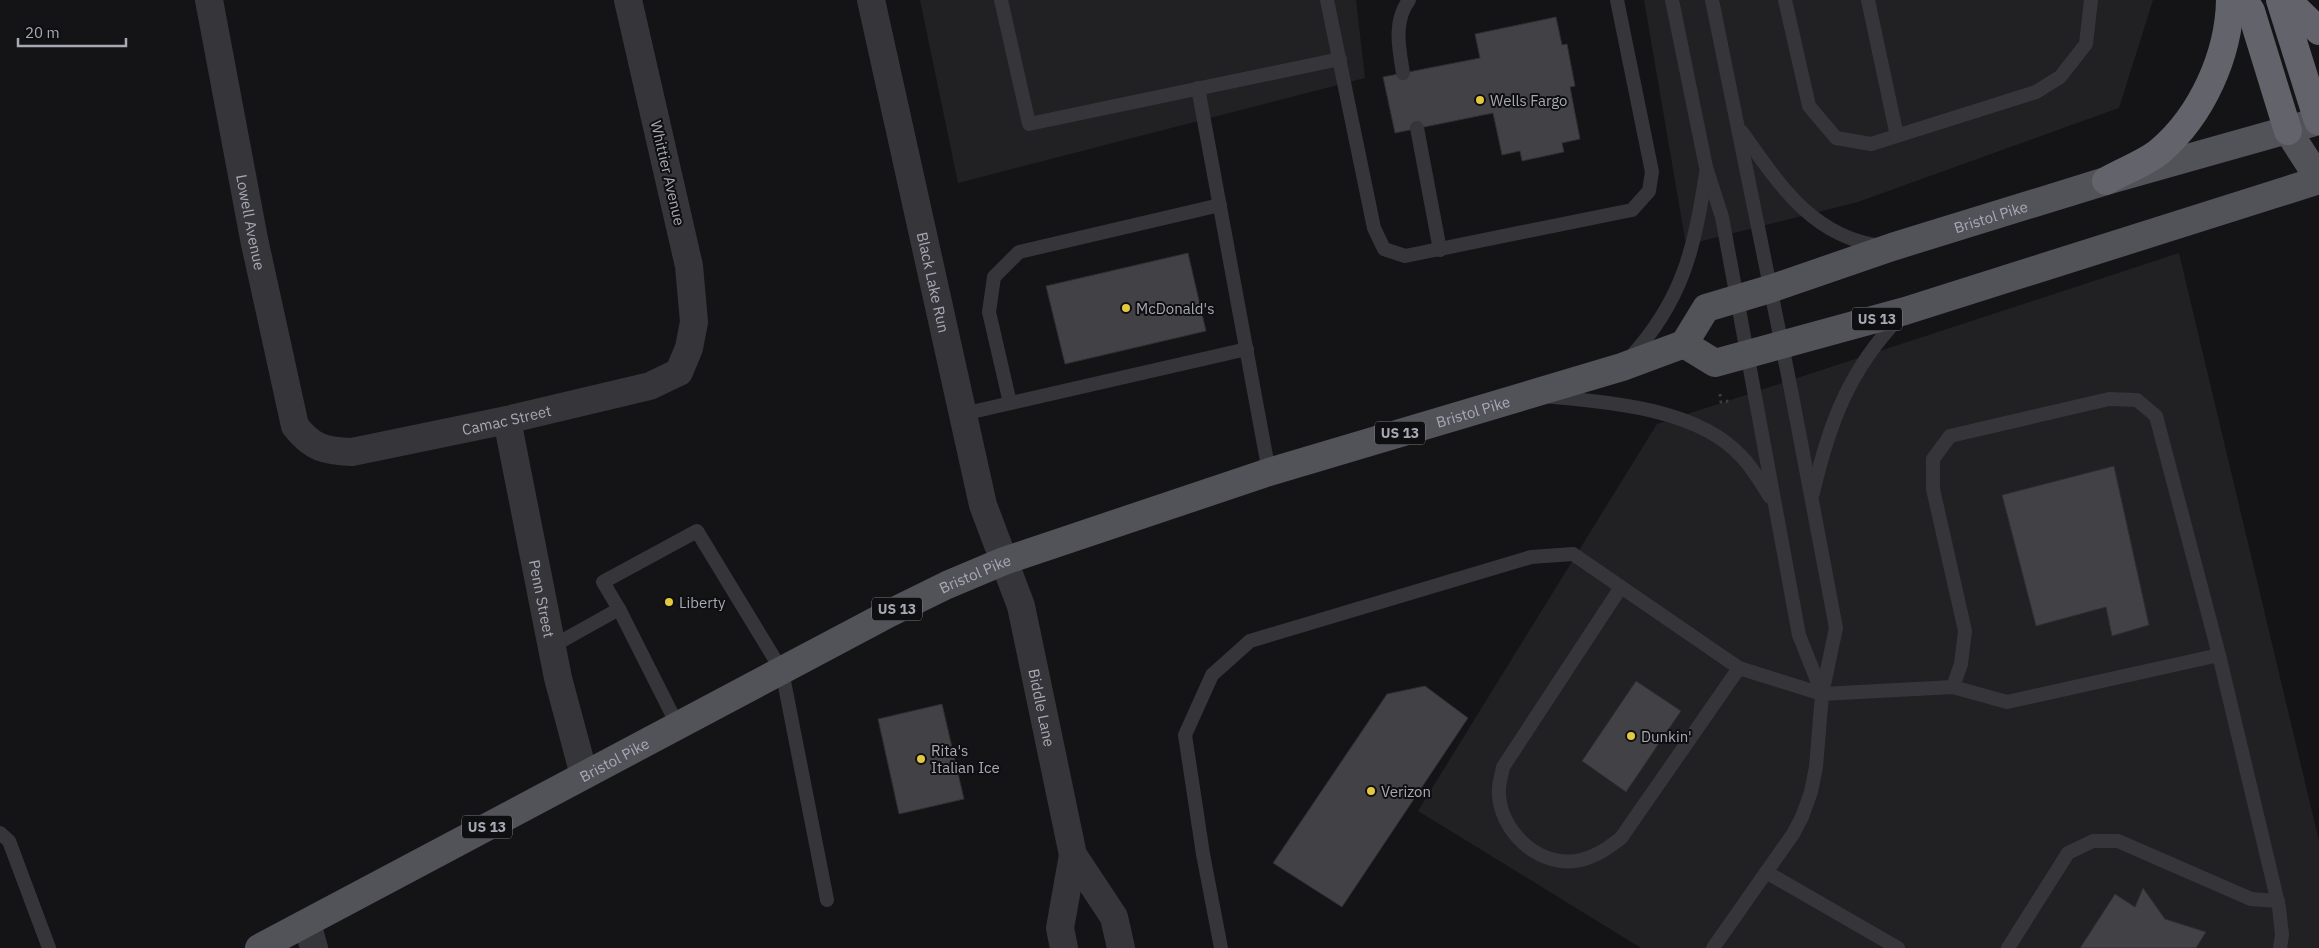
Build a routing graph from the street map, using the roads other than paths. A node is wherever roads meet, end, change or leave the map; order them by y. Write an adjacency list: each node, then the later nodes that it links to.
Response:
1 (210, 0): 46 (street, Lowell Avenue)
2 (628, 0): 38 (street, Whittier Avenue)
3 (871, 0): 44 (street, Black Lake Run)
4 (1001, 0): 20 (lane)
5 (1327, 0): 18 (lane)
6 (1409, 0): 19 (lane)
7 (1617, 0): 32 (lane)
8 (1672, 0): 27 (lane)
9 (1712, 0): 22 (lane)
10 (1785, 0): 25 (lane)
11 (1868, 0): 25 (lane)
12 (2091, 0): 25 (lane)
13 (2230, 0): 29 (highway)
14 (2244, 0): 24 (highway)
15 (2280, 0): 21 (highway)
16 (2287, 0): 17 (highway)
17 (2319, 31)
18 (1340, 60): 20 (lane); 32 (lane)
19 (1402, 73)
20 (1198, 88): 30 (lane)
21 (2318, 121): 24 (main road, Bristol Pike); 26 (main road)
22 (1738, 127): 31 (lane); 33 (lane)
23 (1417, 128): 32 (lane)
24 (2288, 131): 28 (main road); 29 (main road, Bristol Pike)
25 (1897, 136)
26 (2319, 159)
27 (1706, 167): 34 (lane); 41 (lane)
28 (2319, 179): 35 (main road, US 13)
29 (2106, 181): 31 (main road, Bristol Pike)
30 (1220, 205): 39 (lane); 43 (lane)
31 (1892, 247): 33 (main road, Bristol Pike)
32 (1440, 250)
33 (1770, 289): 34 (main road, Bristol Pike); 37 (lane)
34 (1736, 298): 36 (main road, Bristol Pike); 40 (lane)
35 (1905, 311): 37 (main road, US 13); 48 (lane)
36 (1684, 344): 40 (main road, US 13); 41 (main road, Bristol Pike / US 13)
37 (1782, 345): 40 (main road, US 13); 48 (lane)
38 (689, 348): 45 (street, Camac Street)
39 (1247, 349): 43 (lane); 47 (lane)
40 (1747, 354): 49 (lane)
41 (1622, 367): 42 (main road, Bristol Pike / US 13)
42 (1530, 394): 47 (main road, Bristol Pike / US 13); 49 (lane)
43 (1010, 403): 44 (lane)
44 (963, 414): 50 (street, Black Lake Run)
45 (507, 420): 46 (street, Camac Street); 53 (street, Penn Street)
46 (306, 440)
47 (1269, 472): 50 (main road, Bristol Pike / US 13)
48 (1812, 499): 58 (lane)
49 (1774, 503): 58 (lane)
50 (1004, 561): 56 (main road, Bristol Pike / US 13); 62 (street, Biddle Lane)
51 (1621, 587): 55 (lane); 55 (lane); 71 (lane)
52 (619, 609): 53 (lane); 56 (lane); 59 (lane)
53 (551, 647): 60 (street, Penn Street)
54 (2219, 655): 57 (lane); 57 (lane); 65 (lane)
55 (1739, 668): 58 (lane)
56 (782, 671): 59 (main road, Bristol Pike / US 13); 64 (lane)
57 (1953, 687): 58 (lane)
58 (1822, 694): 63 (lane)
59 (678, 726): 60 (main road, Bristol Pike / US 13)
60 (584, 775): 66 (main road, Bristol Pike / US 13)
61 (0, 833): 67 (lane)
62 (1073, 854): 69 (street, Biddle Lane); 70 (street, Biddle Lane)
63 (1766, 872): 72 (lane); 73 (lane)
64 (827, 900)
65 (2278, 901): 74 (lane); 75 (lane)
66 (311, 935): 68 (main road, Bristol Pike / US 13)
67 (48, 948)
68 (259, 948)
69 (1064, 948)
70 (1121, 948)
71 (1221, 948)
72 (1713, 948)
73 (1898, 948)
74 (2008, 948)
75 (2280, 948)

